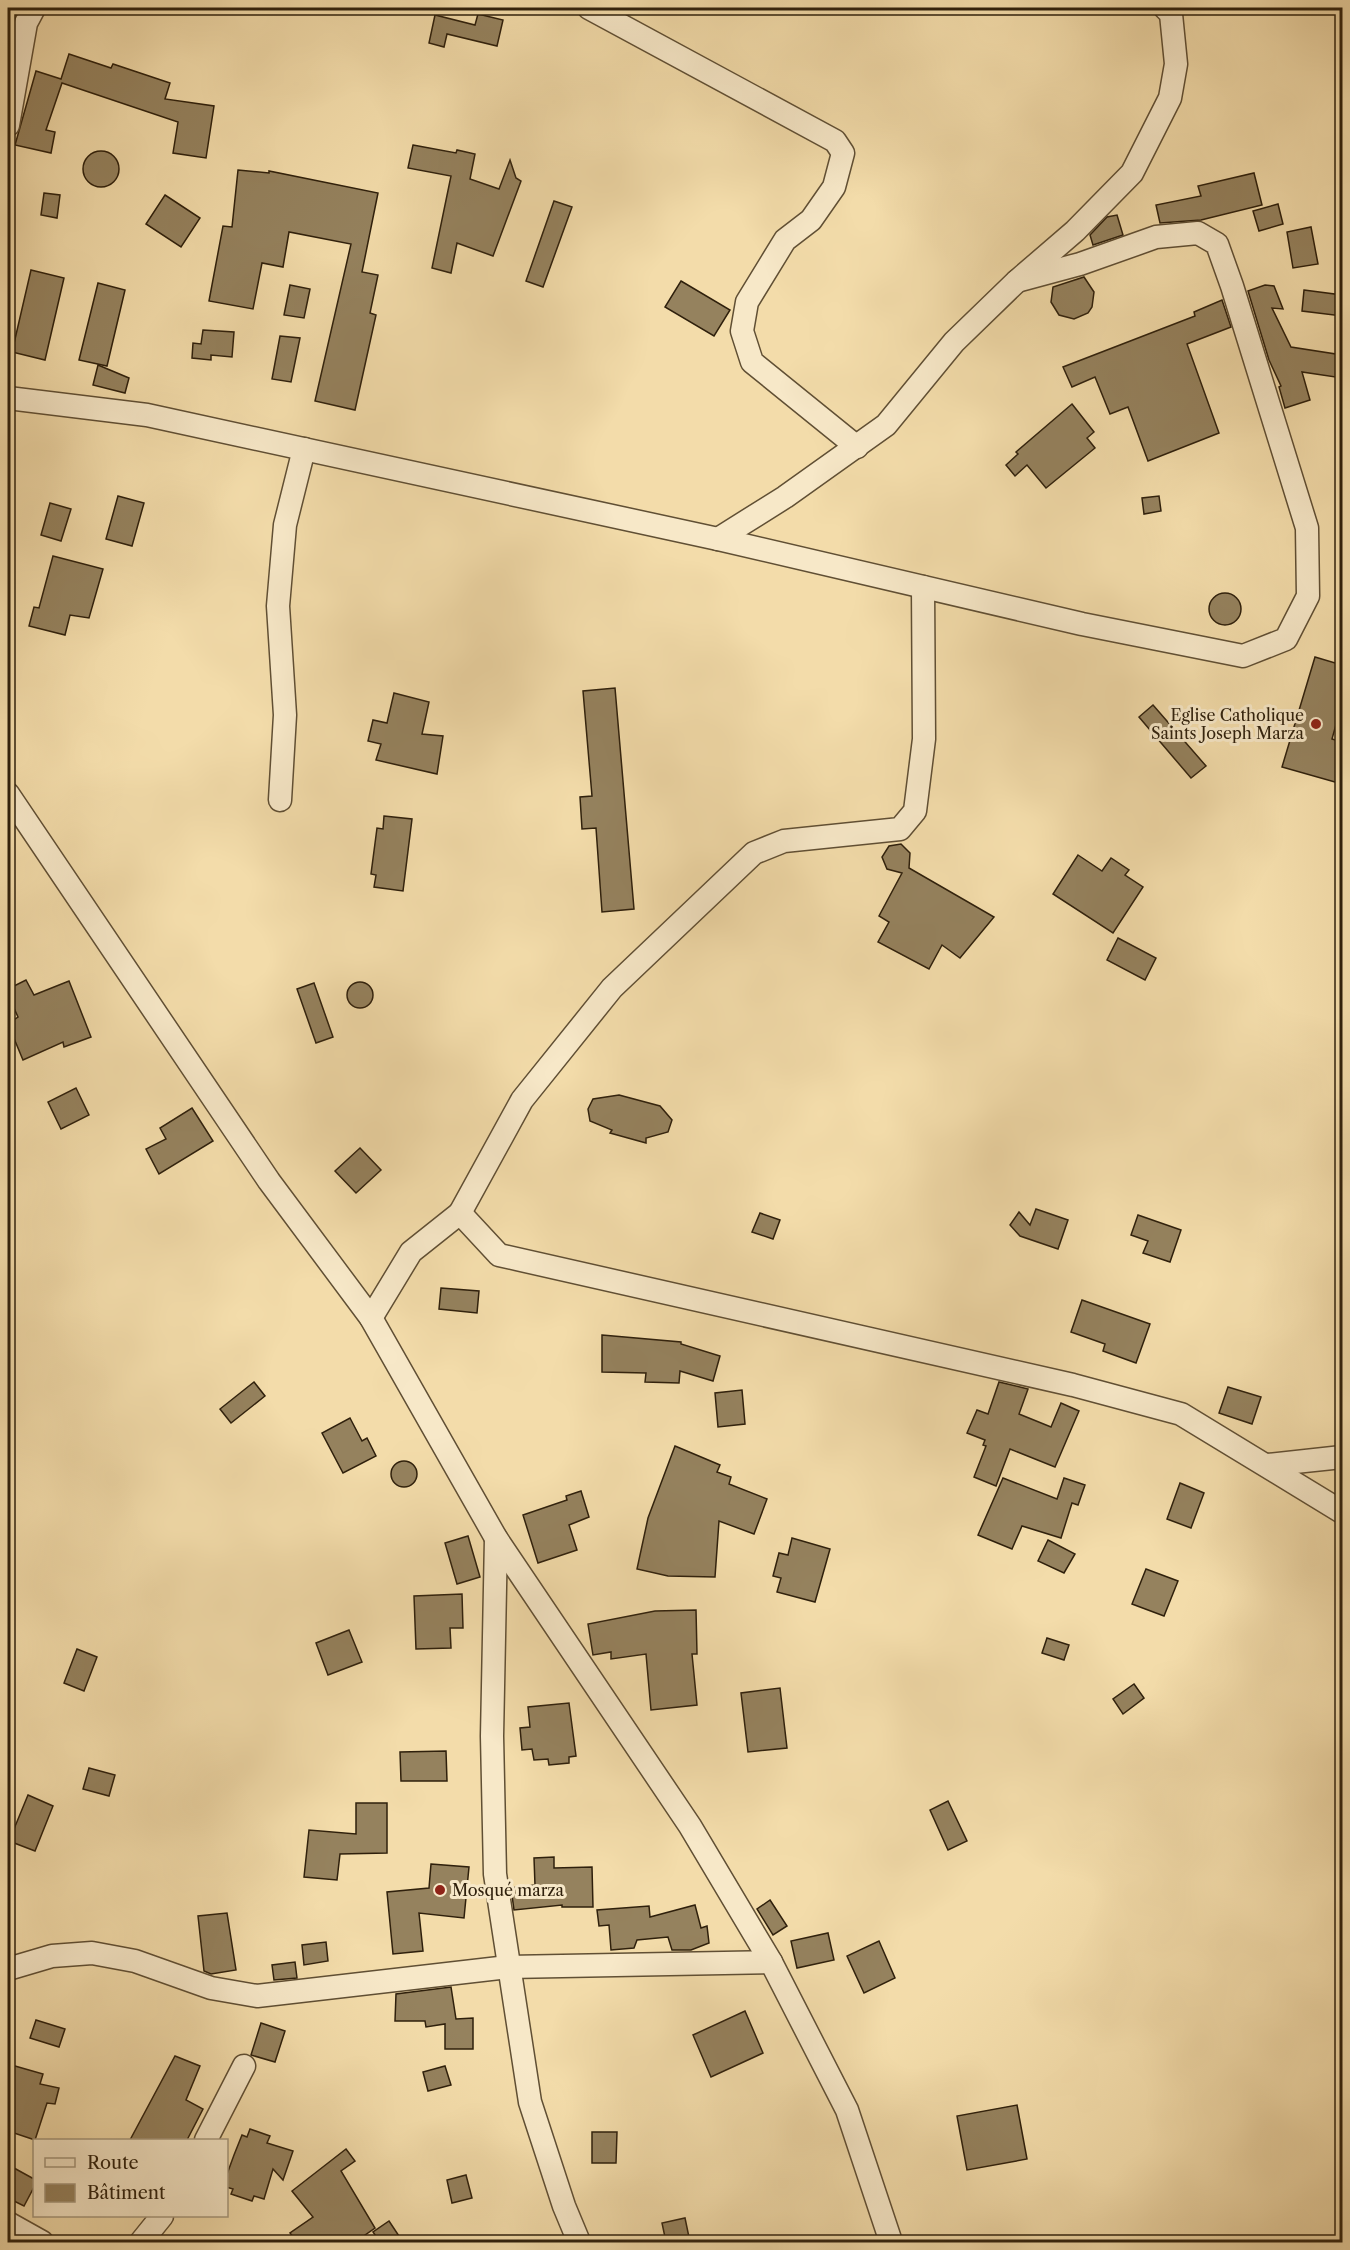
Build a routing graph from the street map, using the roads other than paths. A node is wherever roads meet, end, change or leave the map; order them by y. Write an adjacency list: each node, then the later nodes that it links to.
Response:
1 (34, 8): 4 (street)
2 (589, 8): 7 (street)
3 (1166, 8): 5 (street)
4 (8, 125)
5 (1017, 281): 7 (street); 10 (street)
6 (8, 398): 8 (street)
7 (857, 447): 9 (street)
8 (304, 449): 9 (street); 12 (street)
9 (718, 539): 10 (street)
10 (923, 586): 13 (street)
11 (8, 794): 14 (street)
12 (280, 800)
13 (460, 1213): 14 (street); 16 (street)
14 (372, 1318): 18 (street)
15 (1342, 1457): 16 (street)
16 (1268, 1465): 17 (street)
17 (1342, 1512)
18 (496, 1538): 19 (street); 20 (street)
19 (771, 1962): 20 (street); 29 (street)
20 (508, 1967): 21 (street); 28 (street)
21 (8, 1969)
22 (244, 2066): 23 (street)
23 (207, 2139)
24 (161, 2217): 27 (street)
25 (8, 2223): 26 (street)
26 (42, 2242)
27 (141, 2242)
28 (579, 2242)
29 (891, 2242)

